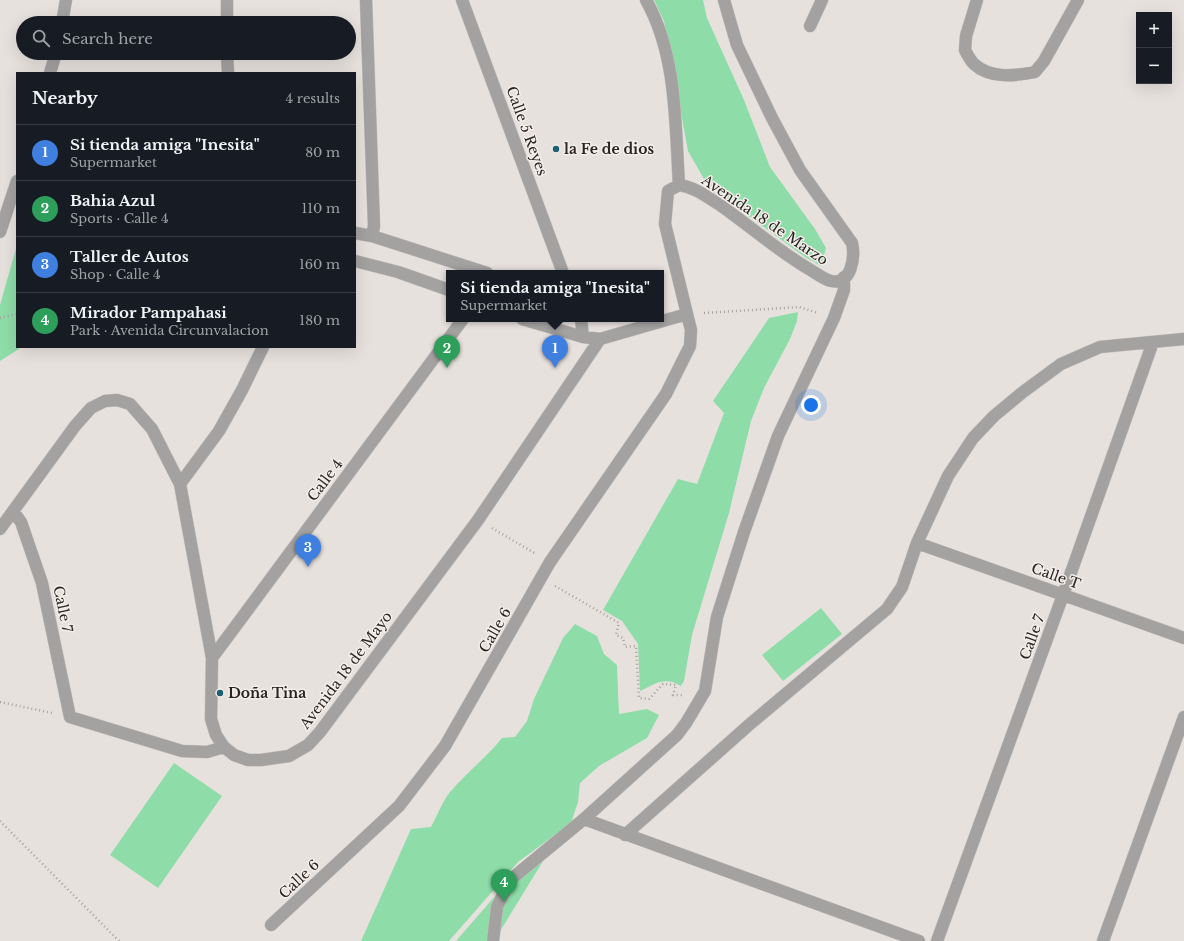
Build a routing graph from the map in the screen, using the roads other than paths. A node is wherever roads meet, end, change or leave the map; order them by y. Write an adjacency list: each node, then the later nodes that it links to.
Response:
1 (66, 0): 10 (street)
2 (227, 0): 11 (street)
3 (366, 0): 21 (street)
4 (462, 0): 24 (street, Calle 5 Reyes)
5 (646, 0): 18 (street)
6 (724, 0): 25 (street)
7 (822, 0): 12 (street)
8 (977, 0): 9 (street)
9 (1078, 0)
10 (63, 16)
11 (227, 16)
12 (810, 26)
13 (54, 60): 15 (street)
14 (227, 60): 16 (street)
15 (50, 72)
16 (228, 72)
17 (16, 184): 19 (street)
18 (679, 185): 25 (street, Avenida 18 de Marzo); 27 (street, Avenida 18 de Marzo)
19 (0, 232)
20 (356, 233): 21 (street)
21 (372, 236): 23 (street)
22 (356, 261): 26 (street)
23 (477, 270)
24 (562, 270)
25 (844, 278): 47 (street)
26 (446, 289)
27 (687, 314): 28 (street); 49 (street, Calle 6)
28 (664, 321)
29 (461, 322): 44 (street, Calle 4)
30 (532, 322): 33 (street)
31 (580, 322): 33 (street)
32 (659, 322): 34 (street)
33 (583, 337): 34 (street)
34 (600, 339): 46 (street, Avenida 18 de Mayo)
35 (1184, 339): 36 (street)
36 (1153, 342): 41 (street); 42 (street, Calle 7)
37 (263, 348): 38 (street)
38 (180, 484): 39 (street, Avenida 18 de Mayo); 44 (street, Avenida 18 de Mayo)
39 (13, 511): 40 (street, Avenida 18 de Mayo); 46 (street, Calle 7)
40 (0, 529)
41 (917, 543): 42 (street, Calle T); 48 (street)
42 (1063, 595): 43 (street, Calle T); 52 (street, Calle 7)
43 (1184, 638)
44 (212, 658): 46 (street, Avenida 18 de Mayo)
45 (1184, 717): 53 (street)
46 (224, 747)
47 (584, 819): 48 (street); 50 (street)
48 (625, 835): 51 (street)
49 (271, 926)
50 (493, 941)
51 (919, 941)
52 (938, 941)
53 (1103, 941)

